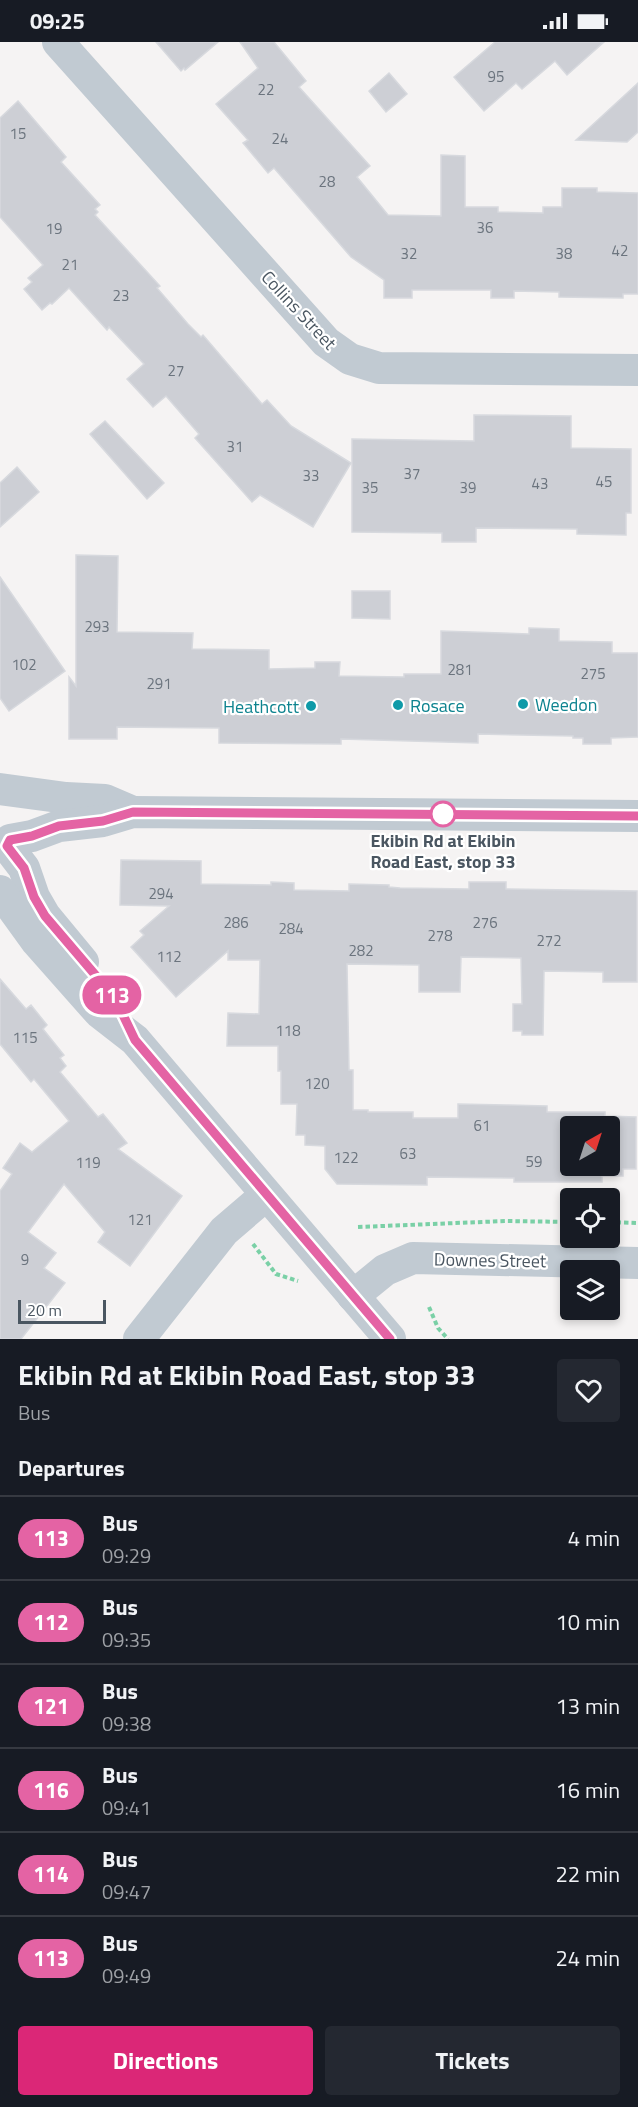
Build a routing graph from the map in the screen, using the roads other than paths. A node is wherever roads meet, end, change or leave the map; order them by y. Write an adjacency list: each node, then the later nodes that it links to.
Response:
1 (58, 42): 2 (street, Collins Street)
2 (638, 370)
3 (0, 789): 4 (street); 6 (street)
4 (133, 812): 5 (street); 6 (street)
5 (638, 816)
6 (6, 846): 8 (street)
7 (0, 891): 8 (street)
8 (135, 1040): 9 (street)
9 (266, 1195): 11 (street); 12 (street)
10 (638, 1263): 11 (street, Downes Street)
11 (353, 1296): 13 (street)
12 (139, 1339)
13 (390, 1339)

